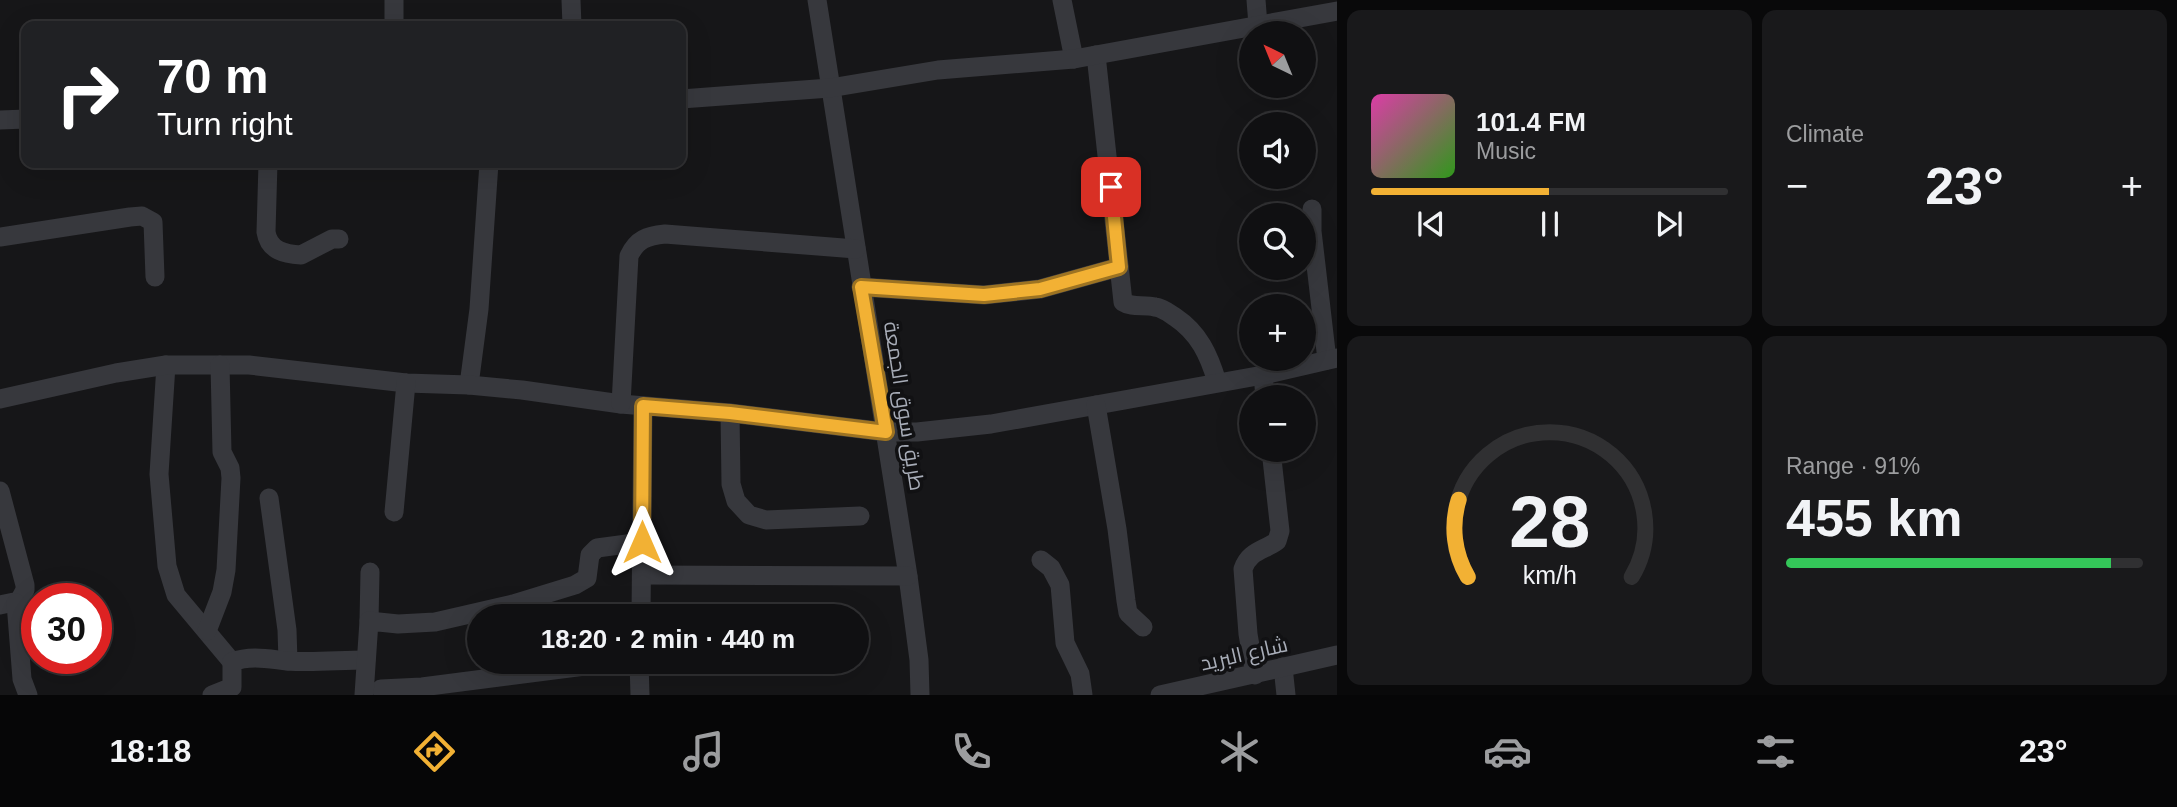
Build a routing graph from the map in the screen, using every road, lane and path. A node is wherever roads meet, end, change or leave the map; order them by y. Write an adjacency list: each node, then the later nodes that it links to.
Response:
1 (394, 0): 7 (street)
2 (571, 0): 8 (street)
3 (817, 0): 14 (street, طريق سوق الجمعة)
4 (1062, 0): 13 (street)
5 (1256, 0): 9 (street)
6 (1337, 11): 10 (street)
7 (394, 21)
8 (572, 21)
9 (1258, 21)
10 (1281, 21)
11 (1239, 29): 12 (street)
12 (1096, 55): 13 (street); 24 (street)
13 (1074, 59): 14 (street)
14 (830, 88): 15 (street); 22 (street, طريق سوق الجمعة)
15 (686, 99)
16 (21, 119): 17 (street)
17 (0, 120)
18 (268, 168): 21 (street)
19 (489, 168): 33 (street)
20 (0, 237): 25 (street)
21 (339, 239)
22 (856, 249): 26 (street, طريق سوق الجمعة); 36 (street)
23 (1316, 257): 27 (street)
24 (1119, 267): 26 (street); 31 (street)
25 (155, 277)
26 (861, 287): 40 (street, طريق سوق الجمعة)
27 (1332, 359): 30 (street)
28 (166, 365): 29 (street); 35 (street); 55 (street)
29 (220, 365): 32 (street); 55 (street)
30 (1263, 374): 31 (street); 34 (street)
31 (1217, 382): 37 (street)
32 (406, 383): 33 (street); 44 (street)
33 (469, 385): 36 (street)
34 (1264, 385)
35 (0, 399)
36 (621, 404): 38 (street)
37 (1097, 405): 40 (street); 54 (street)
38 (643, 406): 39 (street); 46 (street)
39 (730, 413): 40 (street); 45 (street)
40 (886, 432): 50 (street, طريق سوق الجمعة)
41 (1272, 462): 63 (street)
42 (0, 491): 51 (street)
43 (269, 498): 58 (street)
44 (394, 512)
45 (860, 516)
46 (642, 542): 49 (street); 53 (street)
47 (1041, 561): 69 (street)
48 (370, 572): 53 (street)
49 (643, 575): 50 (street); 52 (street)
50 (908, 576): 68 (street, طريق سوق الجمعة)
51 (8, 604): 65 (street)
52 (642, 604)
53 (369, 621): 57 (street)
54 (1143, 627)
55 (207, 631): 59 (street)
56 (1337, 655): 60 (street, شارع البريد)
57 (366, 660): 58 (street); 64 (street)
58 (288, 661): 59 (street)
59 (232, 662): 66 (street)
60 (1283, 667): 63 (street, شارع البريد); 71 (street)
61 (523, 674): 64 (street)
62 (639, 674): 67 (street)
63 (1255, 675): 70 (street, شارع البريد)
64 (372, 692)
65 (28, 695)
66 (212, 695)
67 (640, 695)
68 (920, 695)
69 (1083, 695)
70 (1160, 695)
71 (1286, 695)

